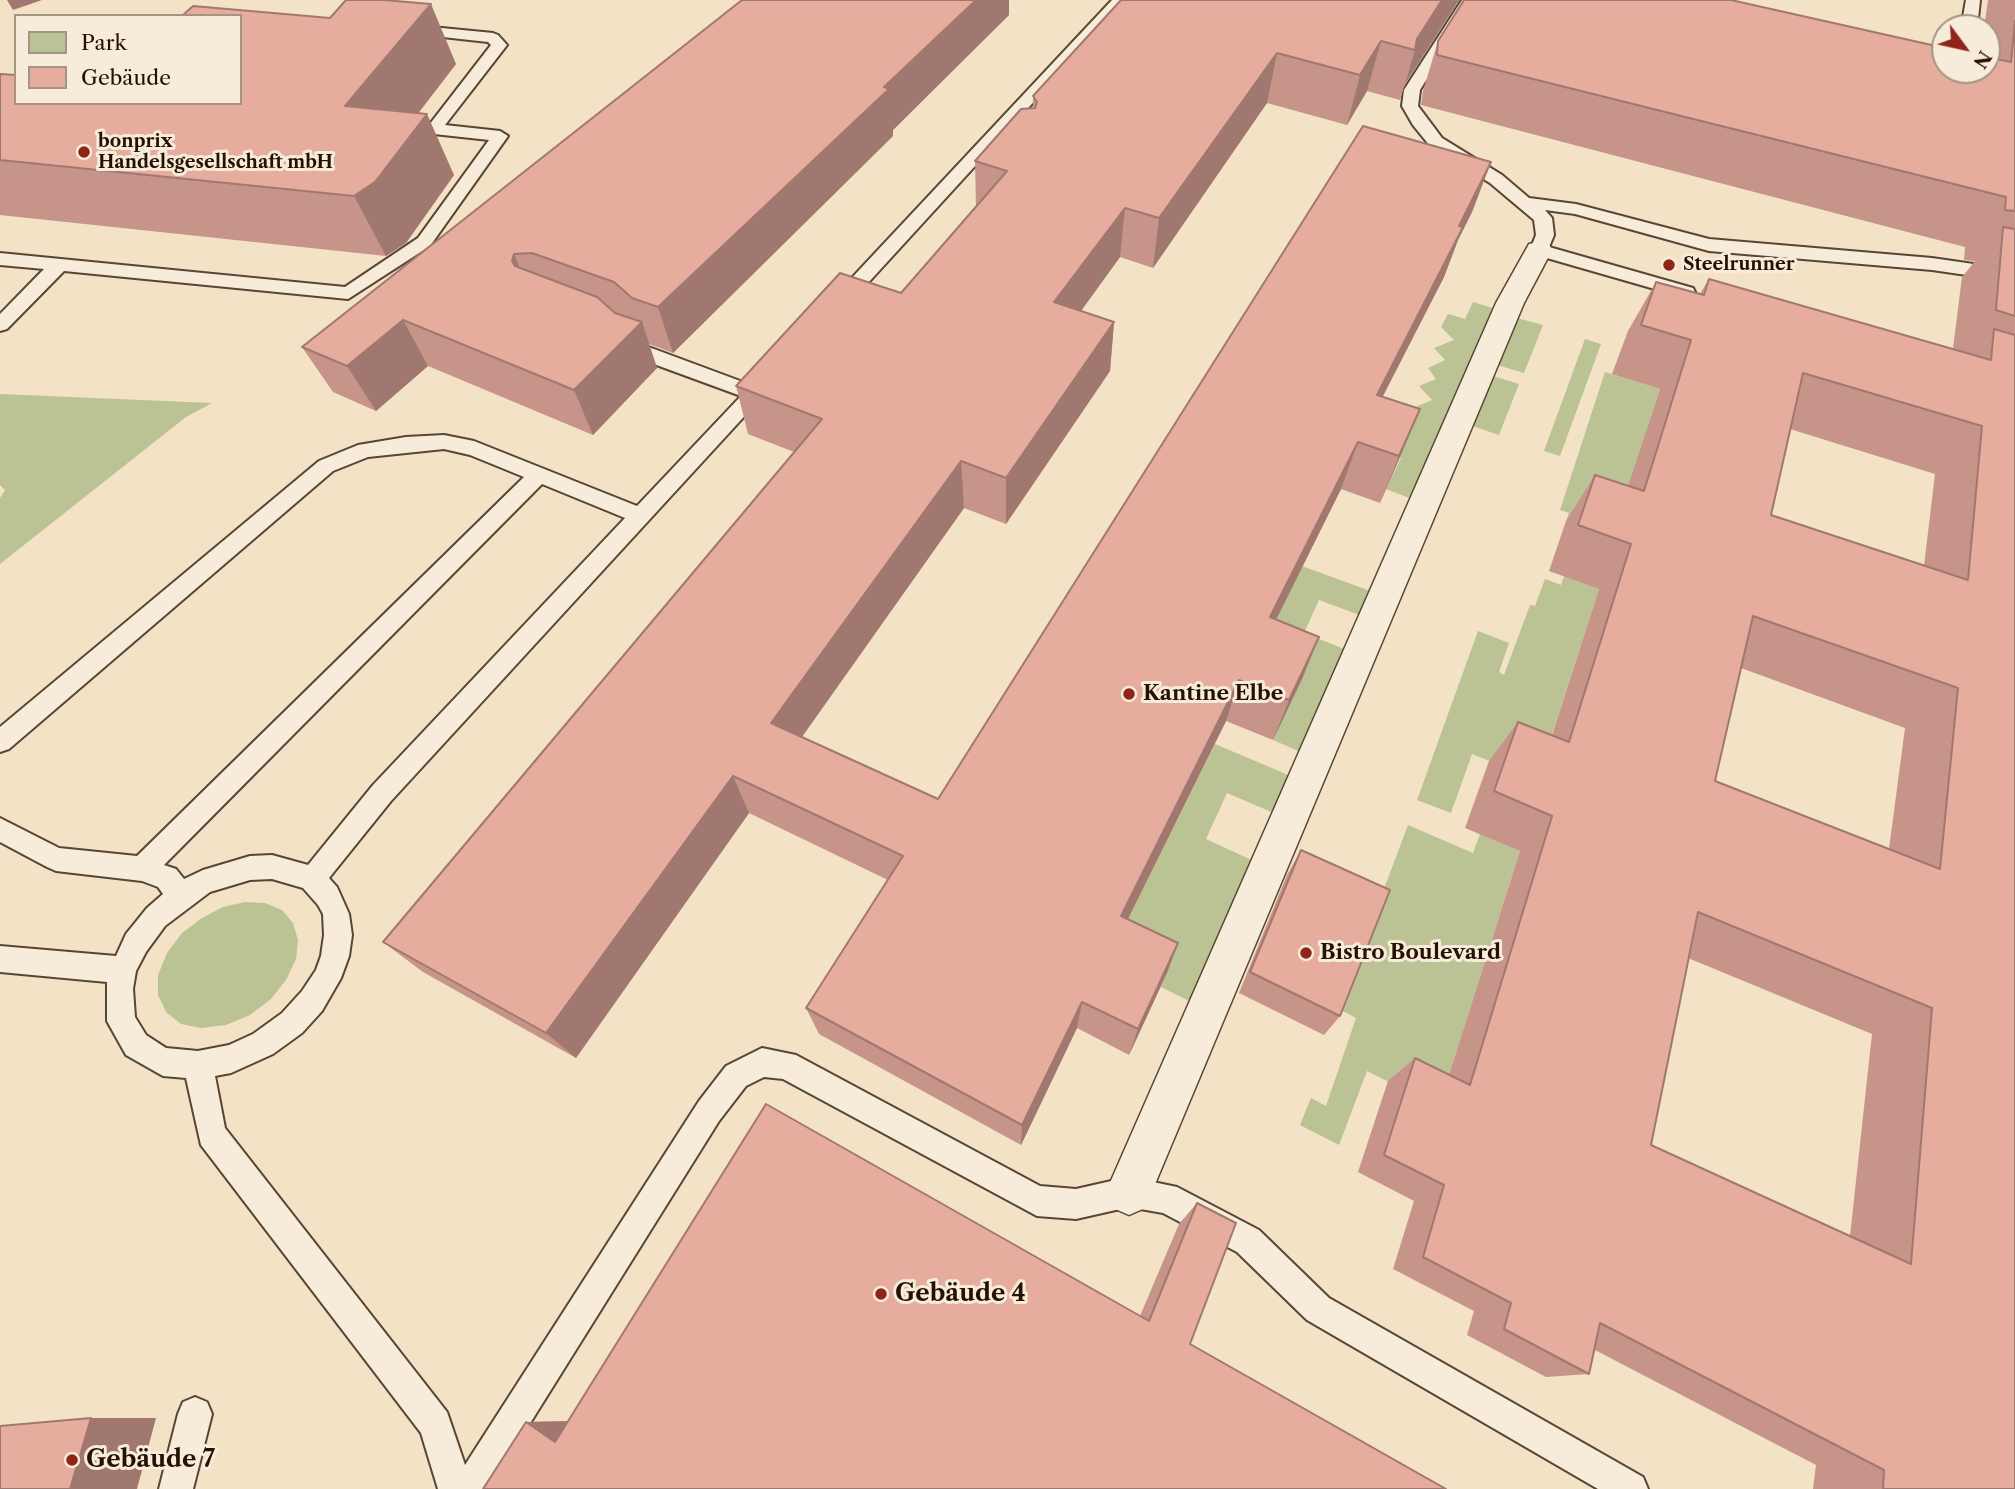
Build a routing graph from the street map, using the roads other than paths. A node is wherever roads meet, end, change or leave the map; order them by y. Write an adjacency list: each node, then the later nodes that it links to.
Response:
1 (1120, 0): 10 (lane)
2 (1469, 0): 4 (lane)
3 (387, 28): 7 (lane)
4 (1528, 203): 5 (lane); 8 (lane)
5 (1539, 250): 9 (lane); 25 (street)
6 (0, 259): 7 (lane)
7 (59, 265): 11 (lane)
8 (2015, 275)
9 (1699, 296)
10 (830, 313)
11 (0, 325)
12 (611, 332): 14 (lane)
13 (773, 374): 14 (lane)
14 (754, 394): 16 (lane)
15 (539, 475): 16 (lane); 17 (lane); 19 (lane)
16 (641, 516): 20 (lane)
17 (0, 742)
18 (0, 829): 19 (lane)
19 (142, 869): 21 (lane)
20 (312, 880): 21 (lane); 24 (lane)
21 (181, 896): 23 (lane)
22 (0, 959): 23 (lane)
23 (123, 970): 24 (lane)
24 (198, 1065): 28 (lane)
25 (1129, 1192): 29 (lane); 30 (lane)
26 (195, 1414): 27 (lane)
27 (176, 1489)
28 (455, 1489)
29 (469, 1489)
30 (1631, 1489)

